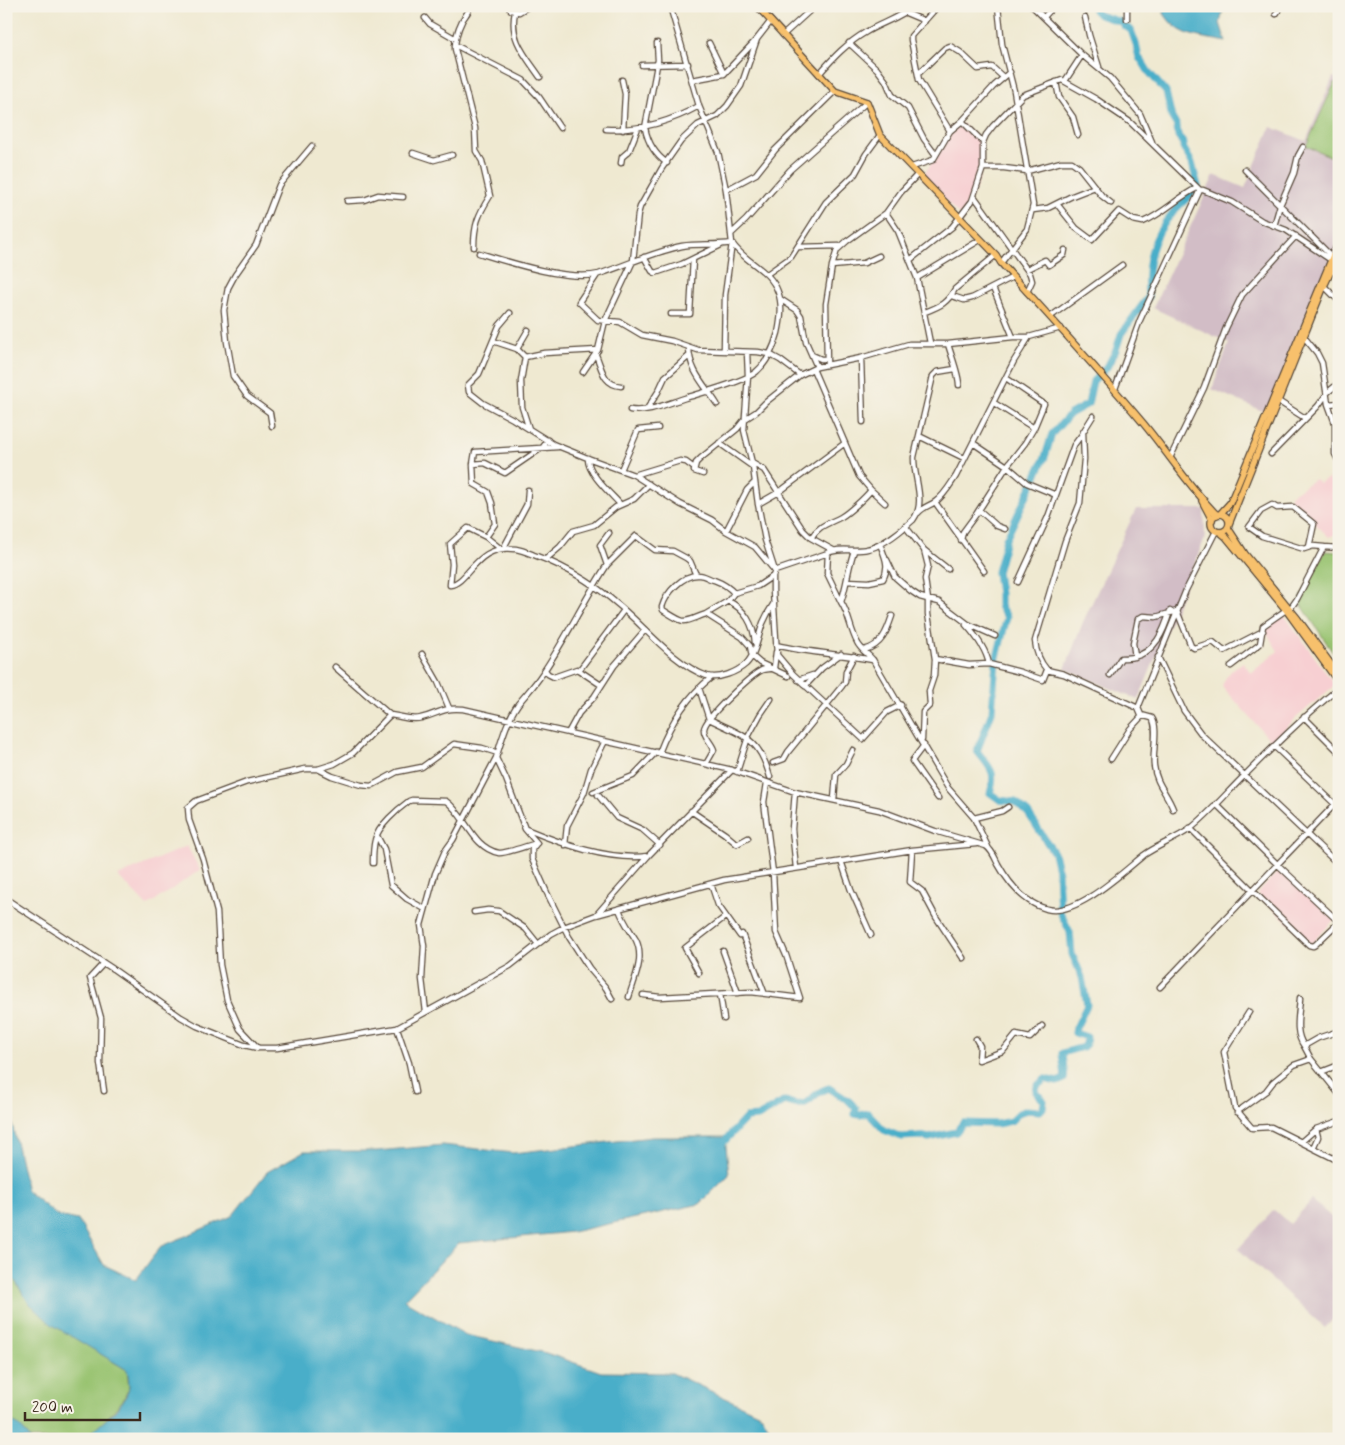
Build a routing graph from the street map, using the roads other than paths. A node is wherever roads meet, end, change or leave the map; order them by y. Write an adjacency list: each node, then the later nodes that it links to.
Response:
1 (470, 6): 27 (street)
2 (508, 6): 16 (street)
3 (529, 6): 16 (street)
4 (670, 6): 34 (street)
5 (758, 6): 17 (main road)
6 (770, 6): 17 (street)
7 (815, 6): 26 (street)
8 (900, 6): 18 (street)
9 (914, 6): 18 (street)
10 (938, 6): 25 (street)
11 (998, 6): 38 (street)
12 (1032, 6): 20 (street)
13 (1054, 6): 20 (street)
14 (1127, 6): 23 (street)
15 (1277, 6): 19 (street)
16 (515, 12): 42 (street)
17 (762, 12): 24 (main road)
18 (906, 13): 25 (street); 31 (street)
19 (1276, 14)
20 (1044, 17): 33 (street)
21 (1085, 17): 37 (street)
22 (425, 18): 27 (street)
23 (1127, 19)
24 (771, 21): 26 (main road); 28 (street)
25 (925, 21): 41 (street)
26 (783, 35): 40 (main road)
27 (456, 39): 32 (street)
28 (757, 39): 39 (street); 53 (street)
29 (657, 43): 36 (street)
30 (709, 43): 39 (street)
31 (849, 43): 40 (street); 67 (street)
32 (455, 45): 54 (street); 97 (street)
33 (1082, 55): 37 (street); 46 (street)
34 (688, 64): 36 (street); 45 (street)
35 (642, 65): 36 (street)
36 (656, 66): 56 (street)
37 (1099, 68): 64 (street)
38 (1010, 72): 43 (street); 50 (street)
39 (724, 74): 45 (street)
40 (820, 74): 48 (main road)
41 (918, 74): 43 (street); 59 (street)
42 (540, 77)
43 (1003, 77): 52 (street)
44 (622, 80): 58 (street)
45 (692, 80): 51 (street)
46 (1064, 81): 47 (street); 64 (street)
47 (1056, 82): 50 (street); 61 (street)
48 (835, 91): 49 (main road); 78 (street)
49 (867, 102): 60 (main road); 89 (street)
50 (1016, 102): 62 (street); 73 (street)
51 (699, 106): 53 (street); 56 (street)
52 (962, 121): 59 (street); 62 (street)
53 (704, 122): 70 (street); 78 (street)
54 (560, 128)
55 (638, 128): 56 (street); 58 (street); 69 (street)
56 (645, 128): 70 (street)
57 (606, 129): 58 (street)
58 (623, 130)
59 (950, 131): 67 (street)
60 (880, 135): 71 (main road); 96 (street)
61 (1078, 135)
62 (983, 142): 72 (street)
63 (312, 146): 176 (street)
64 (1154, 146): 77 (street)
65 (1303, 146): 84 (street)
66 (412, 153): 68 (street)
67 (935, 154): 71 (street)
68 (452, 155)
69 (622, 163)
70 (667, 163): 110 (street)
71 (912, 167): 75 (main road)
72 (983, 168): 73 (street); 79 (street)
73 (1027, 170): 76 (street); 85 (street)
74 (1245, 170): 84 (street)
75 (918, 174): 86 (street); 87 (main road)
76 (1095, 187): 82 (street); 83 (street)
77 (1199, 189): 83 (street); 88 (street); 162 (street)
78 (726, 190): 89 (street)
79 (974, 196): 87 (street); 98 (street)
80 (403, 197): 81 (street)
81 (347, 202)
82 (1111, 203)
83 (1057, 204): 85 (street)
84 (1280, 205): 88 (street); 108 (street)
85 (1033, 210): 98 (street)
86 (886, 213): 95 (street); 109 (street)
87 (960, 219): 91 (main road); 109 (street)
88 (1274, 226): 90 (street)
89 (731, 234): 93 (street)
90 (1296, 236): 108 (street); 191 (street)
91 (980, 240): 104 (main road); 120 (street)
92 (1339, 241): 108 (main road)
93 (732, 243): 94 (street); 102 (street); 103 (street)
94 (723, 244): 106 (street); 107 (street)
95 (839, 246): 96 (street); 112 (street)
96 (798, 247): 117 (street)
97 (474, 248)
98 (1012, 250): 111 (street); 114 (street)
99 (1065, 250): 114 (street)
100 (479, 253): 116 (street)
101 (1339, 254): 115 (main road)
102 (731, 255): 103 (street); 143 (street)
103 (742, 255): 117 (street)
104 (996, 255): 111 (main road); 124 (street)
105 (879, 256): 112 (street)
106 (644, 257): 107 (street); 110 (street)
107 (693, 259): 129 (street)
108 (1331, 259): 213 (main road)
109 (910, 260): 120 (street)
110 (633, 261): 116 (street); 131 (street)
111 (1001, 263): 119 (main road)
112 (832, 266): 150 (street)
113 (1122, 266): 130 (street)
114 (1027, 269): 123 (street)
115 (1332, 270): 118 (street); 121 (main road)
116 (597, 274): 131 (street)
117 (766, 274): 125 (street)
118 (1339, 275)
119 (1014, 277): 122 (street); 123 (main road)
120 (917, 278): 127 (street)
121 (1324, 286): 126 (street); 136 (main road)
122 (993, 288): 124 (street); 134 (street)
123 (1027, 292): 130 (main road)
124 (952, 296): 127 (street)
125 (780, 299): 145 (street); 147 (street)
126 (1339, 301)
127 (925, 312): 138 (street)
128 (510, 313): 137 (street)
129 (671, 314)
130 (1050, 317): 132 (main road)
131 (605, 321): 140 (street); 142 (street)
132 (1060, 328): 135 (street); 162 (main road)
133 (528, 330): 141 (street)
134 (1013, 337): 135 (street); 139 (street)
135 (1029, 337): 158 (street)
136 (1304, 337): 164 (street); 165 (main road)
137 (493, 341): 141 (street); 179 (street)
138 (930, 343): 139 (street); 151 (street)
139 (948, 344): 154 (street)
140 (689, 347): 143 (street); 148 (street)
141 (517, 349): 149 (street)
142 (598, 350): 146 (street); 149 (street)
143 (724, 351): 144 (street)
144 (748, 352): 145 (street); 156 (street)
145 (769, 354): 156 (street); 157 (street)
146 (596, 355): 155 (street); 161 (street)
147 (812, 355): 150 (street); 153 (street)
148 (689, 356): 163 (street); 170 (street)
149 (525, 357): 179 (street)
150 (826, 358): 152 (street)
151 (861, 358): 152 (street); 175 (street)
152 (827, 365): 153 (street)
153 (815, 368): 157 (street); 184 (street)
154 (955, 369): 160 (street); 181 (street)
155 (583, 372)
156 (748, 376): 163 (street); 174 (street)
157 (800, 376): 174 (street)
158 (1006, 378): 166 (street); 178 (street)
159 (1339, 383): 164 (street)
160 (959, 385)
161 (621, 386)
162 (1114, 389): 191 (main road)
163 (708, 391): 168 (street); 170 (street)
164 (1328, 392): 169 (street); 173 (street)
165 (1278, 401): 173 (street); 216 (main road)
166 (994, 403): 178 (street); 185 (street)
167 (1339, 403): 169 (street)
168 (717, 404)
169 (1328, 404): 192 (street)
170 (647, 409): 171 (street)
171 (630, 410)
172 (1093, 416): 180 (street)
173 (1305, 418): 188 (street)
174 (744, 419): 183 (street); 194 (street)
175 (862, 422)
176 (272, 426)
177 (658, 428): 197 (street)
178 (1034, 428): 195 (street)
179 (529, 429): 182 (street)
180 (1083, 432): 205 (street); 275 (street)
181 (919, 436): 190 (street); 212 (street)
182 (548, 440): 186 (street); 187 (street)
183 (719, 443): 194 (street); 196 (street)
184 (845, 443): 203 (street); 204 (street)
185 (974, 444): 190 (street); 195 (street)
186 (543, 447): 187 (street); 193 (street); 193 (street)
187 (558, 447): 189 (street)
188 (1271, 454)
189 (588, 458): 197 (street); 209 (street)
190 (964, 458): 207 (street)
191 (1170, 458): 206 (main road)
192 (1339, 462)
193 (472, 464): 221 (street)
194 (752, 465): 200 (street); 204 (street)
195 (1007, 466): 205 (street); 211 (street)
196 (694, 468): 198 (street); 199 (street)
197 (621, 470): 199 (street)
198 (703, 474)
199 (634, 475): 201 (street)
200 (755, 482): 210 (street); 218 (street)
201 (649, 484): 209 (street); 218 (street)
202 (528, 490): 228 (street)
203 (871, 490): 208 (street); 222 (street)
204 (779, 492): 210 (street); 222 (street)
205 (1056, 496): 240 (street)
206 (1200, 497): 213 (main road); 214 (main road)
207 (935, 502): 212 (street); 223 (street)
208 (884, 503)
209 (620, 504): 232 (street)
210 (758, 504): 237 (street)
211 (979, 510): 217 (street); 223 (street)
212 (917, 514): 215 (street)
213 (1219, 514): 214 (main road); 216 (main road)
214 (1212, 520): 219 (main road)
215 (905, 526): 224 (street); 229 (street)
216 (1228, 526): 219 (main road); 247 (main road)
217 (1005, 529)
218 (726, 531): 237 (street)
219 (1218, 531): 247 (main road); 250 (street)
220 (609, 533): 234 (street)
221 (486, 537): 228 (street); 228 (street)
222 (811, 538): 231 (street)
223 (961, 540): 236 (street)
224 (880, 544): 230 (street); 233 (street)
225 (1309, 547): 225 (street); 226 (street)
226 (1324, 547): 227 (street); 247 (street)
227 (1339, 548)
228 (502, 549): 232 (street)
229 (924, 550): 235 (street); 243 (street)
230 (854, 551): 231 (street); 239 (street)
231 (831, 552): 237 (street); 245 (street)
232 (546, 559): 241 (street)
233 (887, 560): 239 (street); 243 (street)
234 (607, 565): 238 (street); 241 (street)
235 (948, 569)
236 (984, 571)
237 (774, 573): 242 (street); 246 (street)
238 (696, 575): 242 (street); 252 (street)
239 (847, 581): 245 (street)
240 (1018, 582)
241 (593, 586): 248 (street); 274 (street)
242 (734, 593): 244 (street)
243 (928, 600): 251 (street); 268 (street)
244 (728, 601): 252 (street); 258 (street)
245 (841, 602): 259 (street)
246 (774, 603): 257 (street); 258 (street)
247 (1288, 609): 255 (street); 278 (main road); 282 (main road)
248 (624, 610): 254 (street); 273 (street)
249 (1170, 611): 250 (street); 265 (street); 265 (street)
250 (1177, 611): 255 (street); 266 (street)
251 (953, 612): 256 (street); 269 (street)
252 (706, 614): 263 (street)
253 (892, 616): 259 (street)
254 (645, 630): 280 (street); 283 (street)
255 (1263, 631): 270 (street)
256 (995, 636)
257 (776, 645): 260 (street); 262 (street)
258 (755, 647): 263 (street)
259 (864, 650): 267 (street)
260 (776, 651): 272 (street); 281 (street)
261 (422, 654): 290 (street)
262 (841, 654): 264 (street); 276 (street)
263 (752, 656): 272 (street); 280 (street)
264 (854, 656): 267 (street); 288 (street)
265 (1135, 657): 277 (street)
266 (1158, 657): 291 (street); 311 (street)
267 (873, 660): 289 (street)
268 (935, 660): 269 (street); 300 (street)
269 (989, 664): 275 (street)
270 (1231, 666)
271 (335, 667): 292 (street)
272 (774, 668): 279 (street); 296 (street)
273 (580, 669): 274 (street); 283 (street)
274 (545, 670): 295 (street)
275 (1048, 670): 291 (street)
276 (815, 675): 281 (street); 284 (street)
277 (1110, 675)
278 (1339, 675)
279 (788, 676)
280 (712, 677): 285 (street)
281 (798, 680): 284 (street)
282 (1339, 683)
283 (601, 685): 297 (street)
284 (805, 686): 288 (street)
285 (699, 688): 296 (street); 303 (street)
286 (1339, 688): 294 (street)
287 (771, 700): 298 (street)
288 (826, 705): 289 (street); 307 (street)
289 (901, 705): 300 (street)
290 (449, 708): 292 (street); 295 (street)
291 (1138, 708): 293 (street)
292 (390, 715): 309 (street)
293 (1142, 716): 306 (street); 320 (street)
294 (1304, 717): 301 (street); 304 (street)
295 (509, 720): 297 (street); 305 (street)
296 (709, 720): 298 (street); 308 (street)
297 (568, 733): 299 (street)
298 (748, 738): 310 (street); 312 (street)
299 (605, 741): 303 (street); 331 (street)
300 (923, 743): 315 (street); 322 (street)
301 (1274, 746): 311 (street); 318 (street)
302 (853, 750): 316 (street)
303 (658, 752): 308 (street); 332 (street)
304 (1339, 752)
305 (497, 756): 309 (street); 323 (street); 325 (street)
306 (1112, 759)
307 (773, 762)
308 (706, 764): 310 (street)
309 (318, 769): 374 (street)
310 (734, 771): 313 (street); 321 (street)
311 (1246, 775): 317 (street); 326 (street)
312 (770, 777)
313 (767, 783): 314 (street); 341 (street)
314 (795, 792): 316 (street); 340 (street)
315 (938, 798)
316 (834, 800): 330 (street)
317 (1216, 804): 324 (street); 338 (street)
318 (1337, 804): 326 (street)
319 (1008, 807): 322 (street)
320 (1173, 809)
321 (691, 811): 328 (street); 332 (street)
322 (974, 818): 333 (street)
323 (463, 822): 327 (street); 329 (street); 345 (street)
324 (1190, 828): 333 (street); 343 (street)
325 (525, 829): 329 (street); 331 (street)
326 (1307, 833): 338 (street); 339 (street)
327 (376, 836): 337 (street); 345 (street)
328 (748, 838)
329 (537, 843): 351 (street)
330 (978, 844): 333 (street); 334 (street)
331 (565, 845): 335 (street)
332 (660, 845): 335 (street)
333 (989, 848)
334 (912, 850): 336 (street); 355 (street)
335 (648, 856): 348 (street)
336 (841, 861): 340 (street); 352 (street)
337 (373, 863)
338 (1277, 864): 343 (street); 350 (street)
339 (1339, 865)
340 (796, 868): 341 (street)
341 (773, 873): 342 (street); 359 (street)
342 (711, 884): 346 (street); 349 (street)
343 (1252, 890): 350 (street); 358 (street)
344 (6, 899): 356 (street)
345 (425, 909): 366 (street)
346 (619, 909): 348 (street); 363 (street)
347 (474, 912): 353 (street)
348 (596, 915): 351 (street)
349 (725, 917): 357 (street); 359 (street)
350 (1339, 922)
351 (564, 927): 353 (street); 365 (street)
352 (871, 935)
353 (538, 944): 366 (street)
354 (723, 951): 360 (street)
355 (963, 958)
356 (104, 963): 374 (street); 378 (street)
357 (699, 972)
358 (1160, 987)
359 (764, 992): 360 (street)
360 (738, 993): 361 (street)
361 (720, 994): 362 (street); 368 (street)
362 (643, 995)
363 (629, 997)
364 (1300, 998): 373 (street)
365 (612, 999)
366 (426, 1012): 370 (street)
367 (1249, 1012): 381 (street)
368 (724, 1019)
369 (1042, 1026): 372 (street)
370 (397, 1028): 374 (street); 379 (street)
371 (1339, 1031): 373 (street)
372 (976, 1039)
373 (1304, 1046): 375 (street)
374 (258, 1048)
375 (1311, 1059): 377 (street); 381 (street)
376 (1339, 1065): 377 (street)
377 (1321, 1072): 380 (street)
378 (104, 1091)
379 (415, 1092)
380 (1339, 1094)
381 (1237, 1112): 384 (street)
382 (1339, 1120): 383 (street)
383 (1316, 1129): 384 (street); 385 (street)
384 (1301, 1142): 385 (street)
385 (1313, 1148): 386 (street)
386 (1339, 1160)

